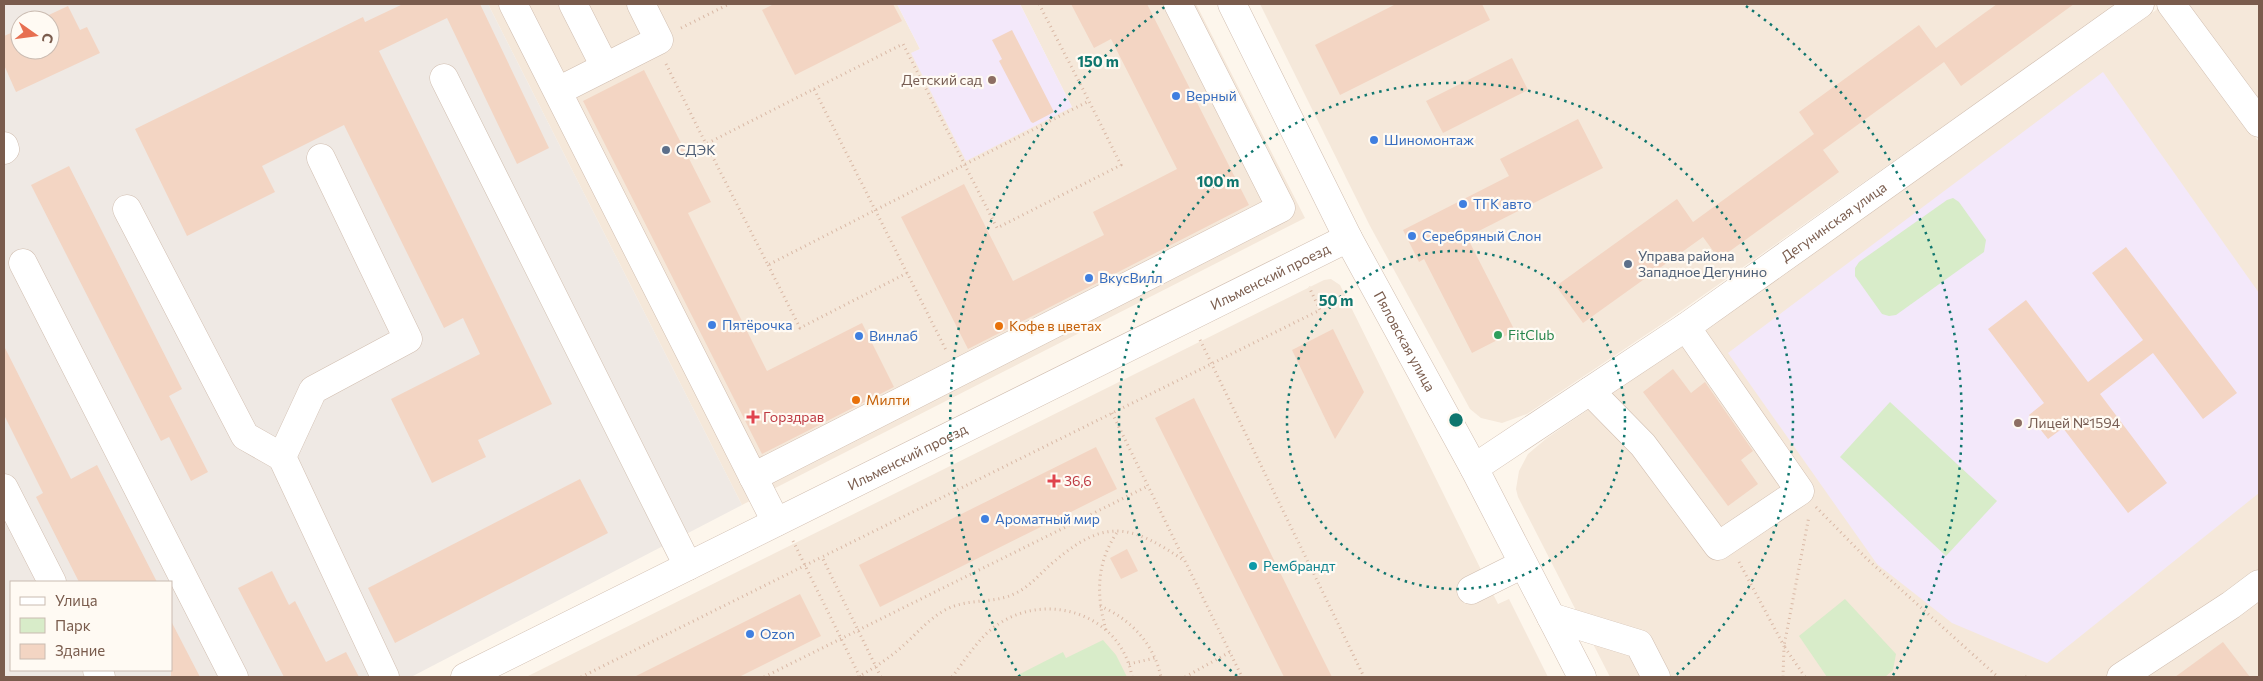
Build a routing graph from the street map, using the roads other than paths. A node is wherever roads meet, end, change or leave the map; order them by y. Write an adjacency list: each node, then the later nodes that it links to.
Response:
1 (514, 4): 10 (street)
2 (573, 4): 8 (street)
3 (641, 4): 8 (street)
4 (1178, 4): 22 (street)
5 (1232, 4): 16 (street, Пяловская улица)
6 (2140, 4): 18 (street, Дегунинская улица)
7 (2171, 4): 11 (street)
8 (605, 67): 10 (street)
9 (444, 78): 26 (street)
10 (558, 91): 22 (street)
11 (2259, 122)
12 (4, 146): 13 (street)
13 (4, 150)
14 (322, 158): 20 (street)
15 (127, 209): 20 (street)
16 (1348, 238): 21 (street, Пяловская улица); 24 (street, Ильменский проезд)
17 (23, 263): 31 (street)
18 (1686, 327): 19 (street, Дегунинская улица); 19 (street)
19 (1590, 391): 21 (street, Дегунинская улица)
20 (282, 457): 32 (street)
21 (1474, 468): 25 (street, Пяловская улица)
22 (753, 476): 24 (street)
23 (4, 488): 27 (street)
24 (779, 521): 26 (street, Ильменский проезд)
25 (1523, 564): 29 (street); 30 (street, Пяловская улица)
26 (688, 566): 33 (street, Ильменский проезд)
27 (51, 581)
28 (2259, 584): 36 (street)
29 (1471, 590)
30 (1551, 617): 34 (street, Пяловская улица); 35 (street)
31 (234, 677)
32 (385, 677)
33 (465, 677)
34 (1582, 677)
35 (1656, 677)
36 (2121, 677)

